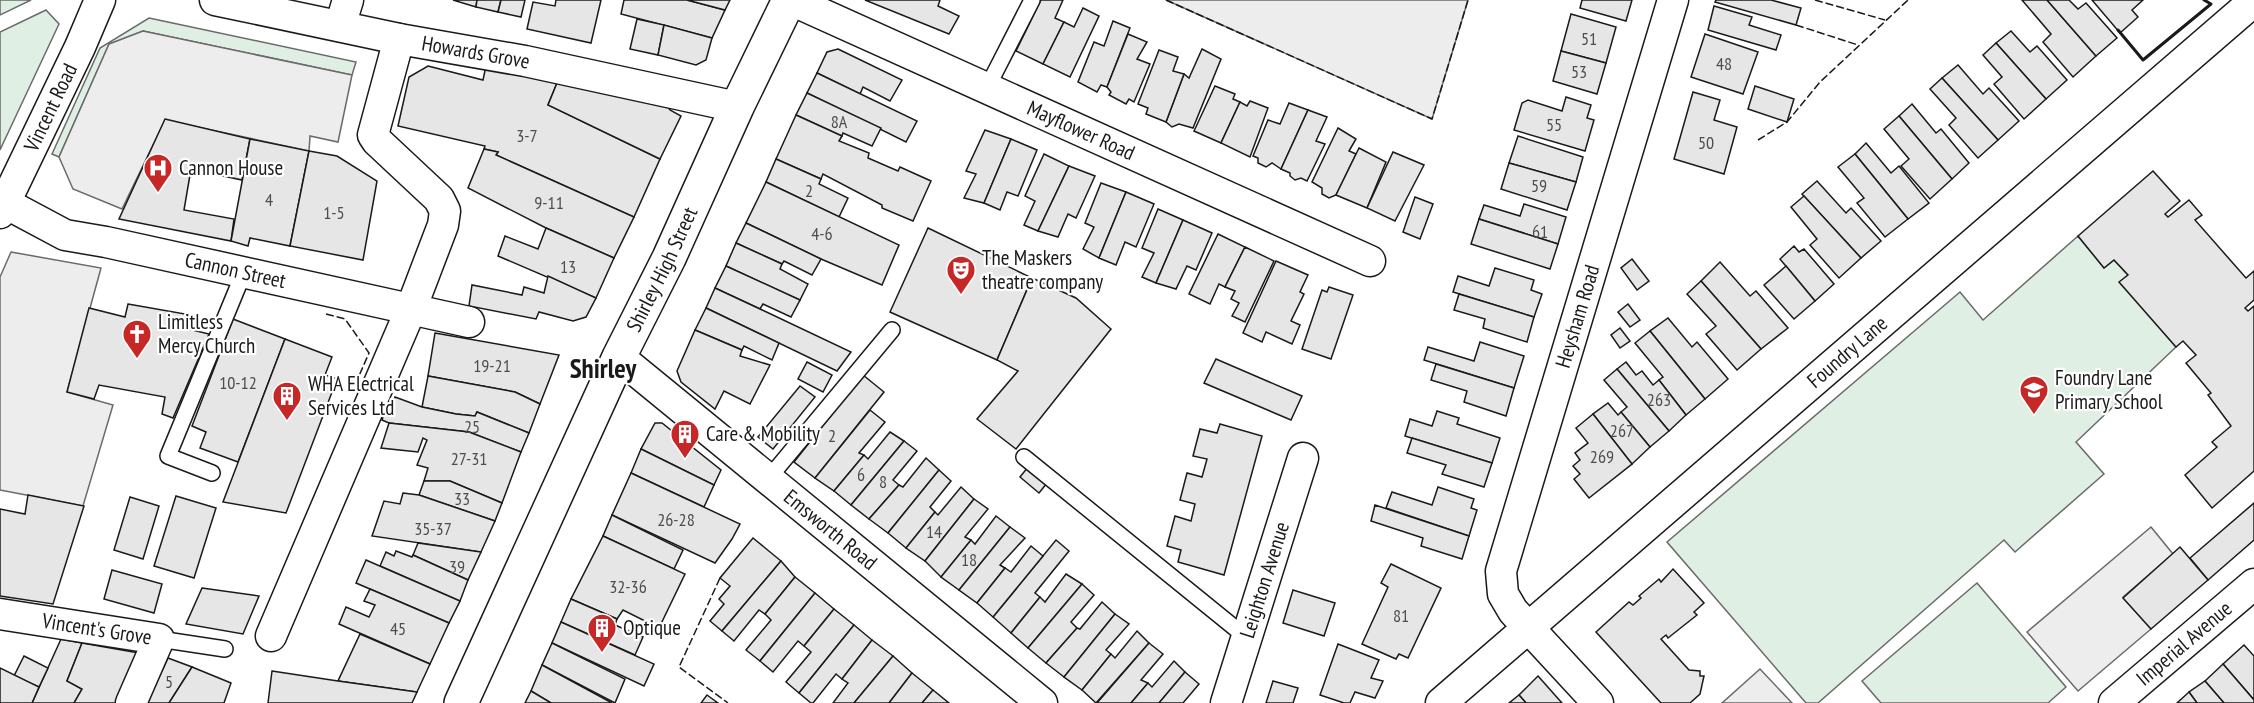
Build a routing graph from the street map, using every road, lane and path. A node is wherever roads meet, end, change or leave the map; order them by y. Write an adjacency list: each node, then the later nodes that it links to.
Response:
1 (100, 0): 11 (street, Vincent Road)
2 (215, 0): 7 (street, Howards Grove)
3 (790, 0): 9 (street, Mayflower Road); 10 (main road, Shirley High Street)
4 (1032, 0): 9 (lane)
5 (1673, 0): 24 (street, Heysham Road)
6 (2254, 1): 24 (street, Foundry Lane)
7 (344, 13): 8 (street, Howards Grove)
8 (399, 39): 10 (street, Howards Grove); 14 (street)
9 (987, 88): 12 (street, Mayflower Road)
10 (737, 107): 17 (main road, Shirley High Street)
11 (3, 208): 13 (street, Cannon Street)
12 (1370, 261)
13 (244, 272): 14 (street, Cannon Street); 20 (lane)
14 (411, 309): 15 (street, Cannon Street); 25 (street)
15 (469, 322)
16 (892, 330): 21 (lane)
17 (619, 357): 21 (street, Emsworth Road); 30 (main road, Shirley High Street)
18 (1024, 458): 26 (lane)
19 (1303, 458): 26 (street, Leighton Avenue)
20 (212, 473)
21 (768, 479): 31 (street, Emsworth Road)
22 (2251, 593): 35 (street, Imperial Avenue)
23 (0, 614): 27 (street, Vincent's Grove)
24 (1529, 628): 33 (street, Foundry Lane); 34 (street, Heysham Road)
25 (271, 636)
26 (1246, 637): 32 (street, Leighton Avenue)
27 (159, 639): 28 (lane); 29 (street, Vincent's Grove)
28 (225, 649)
29 (131, 703)
30 (460, 703)
31 (1042, 703)
32 (1226, 703)
33 (1441, 703)
34 (1598, 703)
35 (2114, 703)

